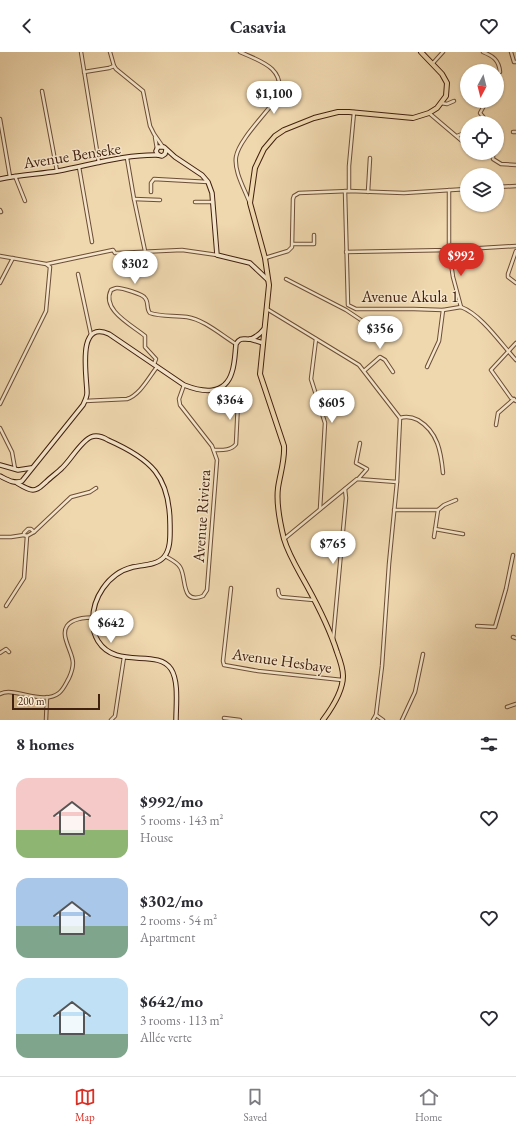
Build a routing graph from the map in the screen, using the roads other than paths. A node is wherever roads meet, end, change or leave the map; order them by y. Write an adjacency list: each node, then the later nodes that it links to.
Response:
1 (81, 52): 12 (street)
2 (110, 52): 11 (street)
3 (240, 52): 52 (street)
4 (421, 52): 9 (main road)
5 (443, 52): 9 (street)
6 (483, 52): 10 (street)
7 (511, 52): 8 (street)
8 (516, 62)
9 (433, 63): 15 (main road)
10 (499, 64)
11 (114, 66): 12 (street); 19 (street)
12 (84, 72): 31 (street)
13 (42, 91): 34 (street)
14 (454, 101): 15 (street)
15 (441, 103): 17 (main road)
16 (354, 112): 17 (main road); 44 (street); 52 (main road)
17 (429, 113): 21 (street)
18 (0, 119): 36 (street)
19 (154, 134): 23 (street); 24 (street)
20 (460, 135): 21 (street)
21 (457, 136): 22 (street)
22 (460, 139)
23 (164, 148): 24 (street); 26 (street); 27 (street)
24 (156, 150): 25 (street); 26 (street)
25 (147, 155): 26 (street); 28 (street, Avenue Benseke)
26 (161, 156): 27 (street)
27 (175, 157): 38 (street)
28 (127, 158): 31 (street, Avenue Benseke); 47 (street)
29 (370, 158): 46 (street)
30 (495, 160): 32 (street)
31 (100, 163): 33 (street, Avenue Benseke)
32 (516, 165)
33 (79, 167): 34 (street, Avenue Benseke); 54 (street)
34 (57, 171): 35 (street, Avenue Benseke)
35 (15, 176): 36 (street, Avenue Benseke); 49 (street)
36 (10, 177): 37 (street, Avenue Benseke)
37 (0, 179)
38 (208, 182): 45 (street); 51 (street)
39 (516, 186): 40 (street)
40 (504, 187)
41 (460, 189): 42 (street)
42 (448, 190): 46 (street); 57 (street)
43 (345, 191): 44 (street); 55 (street); 60 (street, Avenue Akula 1)
44 (349, 191): 46 (street)
45 (151, 192)
46 (368, 192)
47 (134, 199): 48 (street); 59 (street)
48 (160, 200)
49 (25, 201)
50 (195, 202): 51 (street)
51 (213, 202): 61 (street)
52 (250, 203): 64 (main road)
53 (314, 235): 55 (street)
54 (92, 242)
55 (293, 244): 64 (street)
56 (516, 246): 57 (street)
57 (449, 250): 60 (street); 72 (street)
58 (516, 251): 70 (street)
59 (147, 252): 61 (street); 65 (street)
60 (346, 252): 71 (street, Avenue Akula 1)
61 (217, 255): 68 (street)
62 (0, 256): 63 (street)
63 (13, 258): 65 (street); 69 (street)
64 (265, 258): 68 (main road)
65 (48, 265): 94 (street)
66 (78, 274): 78 (street)
67 (286, 279): 74 (street)
68 (268, 280): 73 (main road)
69 (0, 283)
70 (516, 283)
71 (348, 306): 74 (street); 75 (street, Avenue Akula 1)
72 (461, 307): 75 (street, Avenue Akula 1); 84 (street, Avenue Akula 1)
73 (267, 309): 77 (main road); 80 (street)
74 (346, 310): 76 (street)
75 (443, 310): 87 (street)
76 (370, 326)
77 (264, 329): 79 (street); 82 (main road)
78 (91, 335): 86 (street); 93 (street)
79 (250, 339): 82 (street); 83 (street)
80 (316, 339): 88 (street); 111 (street)
81 (516, 342): 84 (street)
82 (263, 343): 121 (main road)
83 (236, 344): 86 (street); 91 (street)
84 (507, 351): 85 (street, Avenue Akula 1); 92 (street)
85 (516, 360)
86 (156, 365): 90 (street); 93 (street)
87 (427, 367)
88 (364, 371): 89 (street); 95 (street)
89 (393, 372)
90 (184, 385): 91 (street); 99 (street, Avenue Riviera)
91 (220, 388): 99 (street)
92 (515, 400): 96 (street)
93 (85, 401): 101 (street)
94 (0, 404)
95 (400, 418): 103 (street); 106 (street)
96 (496, 425)
97 (0, 428): 102 (street)
98 (360, 443): 105 (street)
99 (214, 450): 123 (street, Avenue Riviera)
100 (0, 465): 102 (street)
101 (32, 467): 102 (street); 107 (street)
102 (15, 470)
103 (443, 473)
104 (0, 476): 107 (street)
105 (358, 478): 106 (street); 109 (street)
106 (397, 482): 112 (street)
107 (17, 483): 123 (street)
108 (96, 488): 115 (street)
109 (345, 489): 111 (street); 133 (street)
110 (456, 500): 113 (street)
111 (320, 509): 121 (street)
112 (394, 510): 113 (street); 143 (street)
113 (438, 510): 114 (street)
114 (435, 529): 116 (street); 120 (street)
115 (34, 532): 117 (street); 118 (street)
116 (463, 534)
117 (24, 535): 118 (street); 119 (street)
118 (27, 536): 129 (street)
119 (0, 537)
120 (434, 537)
121 (284, 539): 128 (main road)
122 (513, 555): 124 (street)
123 (165, 556): 130 (street)
124 (512, 564): 125 (street); 132 (street)
125 (516, 567)
126 (231, 588): 138 (street, Avenue Hesbaye)
127 (278, 590): 128 (street)
128 (314, 600): 133 (main road)
129 (6, 606)
130 (93, 618): 131 (street); 137 (street); 140 (street)
131 (120, 618)
132 (477, 626)
133 (333, 641): 138 (main road)
134 (9, 652): 135 (street)
135 (0, 653)
136 (423, 654): 153 (street)
137 (124, 657): 145 (street); 148 (street)
138 (343, 680): 150 (main road)
139 (0, 694): 140 (street)
140 (48, 697): 146 (street)
141 (516, 704): 142 (street)
142 (507, 707)
143 (376, 715): 151 (street); 152 (street)
144 (224, 718): 149 (street)
145 (115, 719): 147 (street)
146 (46, 720)
147 (110, 720)
148 (176, 720)
149 (240, 720)
150 (323, 720)
151 (373, 720)
152 (383, 720)
153 (402, 720)

